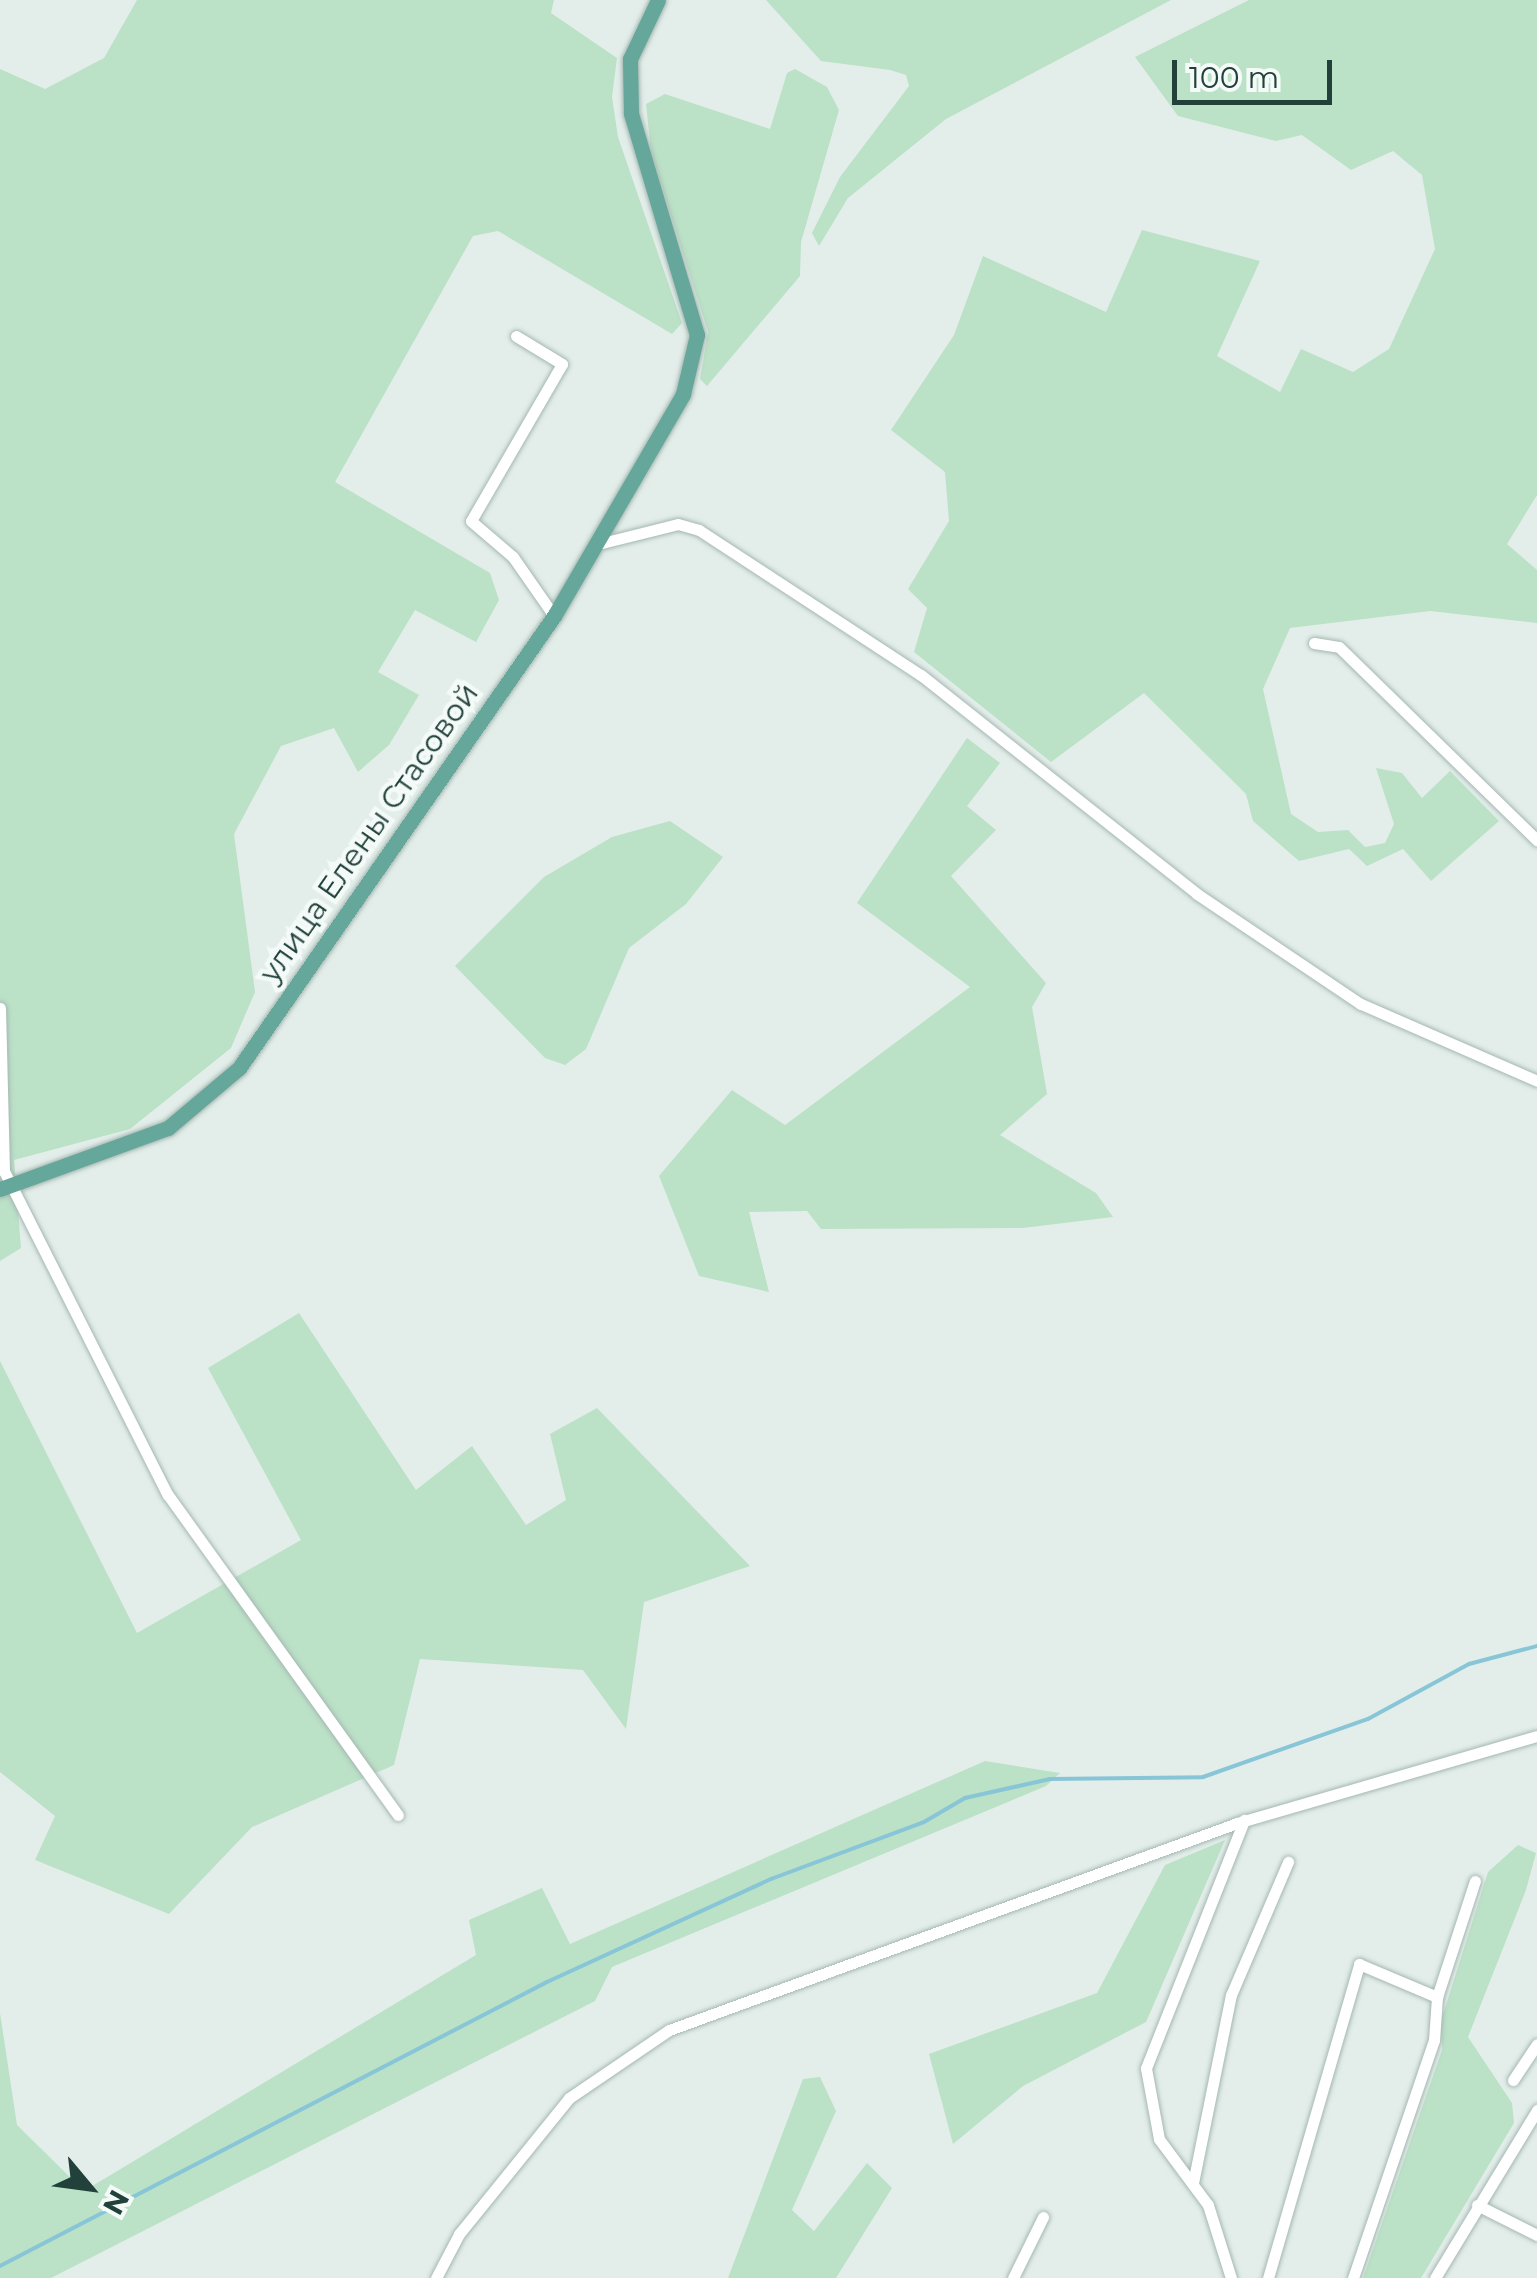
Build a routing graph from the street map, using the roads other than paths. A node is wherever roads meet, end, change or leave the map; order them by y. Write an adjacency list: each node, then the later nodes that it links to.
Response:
1 (651, 4): 3 (main road, улица Елены Стасовой)
2 (516, 336): 4 (street)
3 (598, 544): 4 (main road, улица Елены Стасовой); 8 (street)
4 (554, 616): 9 (main road, улица Елены Стасовой)
5 (1314, 643): 6 (street)
6 (1537, 840)
7 (0, 1008): 9 (street)
8 (1537, 1082)
9 (5, 1184): 11 (street)
10 (1537, 1736): 12 (street)
11 (398, 1815)
12 (1244, 1820): 19 (street); 23 (street)
13 (1288, 1862): 19 (street)
14 (1474, 1881): 15 (street)
15 (1437, 1996): 26 (street); 27 (street)
16 (1537, 2044): 17 (street)
17 (1513, 2080)
18 (1537, 2110): 20 (street)
19 (1193, 2183): 25 (street)
20 (1477, 2204): 22 (street); 28 (street)
21 (1043, 2217): 24 (street)
22 (1536, 2233)
23 (436, 2278)
24 (1012, 2278)
25 (1232, 2278)
26 (1268, 2278)
27 (1353, 2278)
28 (1435, 2278)

